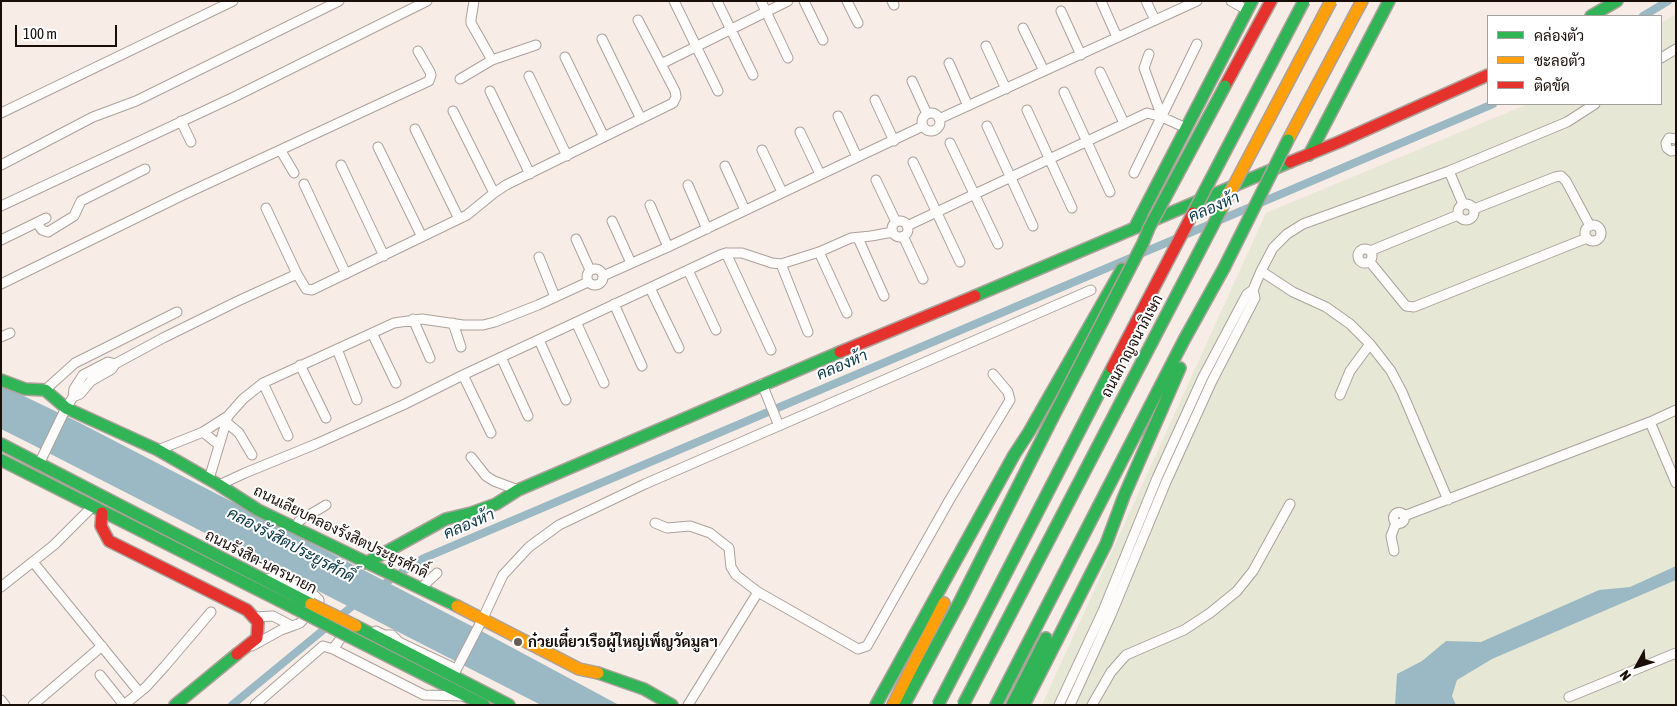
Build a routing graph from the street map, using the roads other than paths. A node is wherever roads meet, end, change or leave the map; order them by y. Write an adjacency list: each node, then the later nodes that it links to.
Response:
1 (233, 1): 63 (street)
2 (339, 1): 91 (street)
3 (427, 1): 69 (street)
4 (474, 1): 44 (street)
5 (674, 1): 35 (street)
6 (717, 1): 29 (street)
7 (761, 1): 23 (street)
8 (788, 1): 23 (street)
9 (804, 1): 32 (street)
10 (847, 1): 27 (street)
11 (1102, 1): 30 (street)
12 (1146, 1): 26 (street)
13 (1231, 1): 21 (street)
14 (1271, 1): 127 (main road, bridge)
15 (1304, 1): 257 (main road, ถนนกาญจนาภิเษก, bridge)
16 (1331, 1): 258 (main road, ถนนกาญจนาภิเษก, bridge)
17 (1362, 1): 179 (main road, bridge)
18 (1389, 1): 86 (main road)
19 (1617, 1): 24 (main road)
20 (1194, 2): 26 (street)
21 (1249, 6): 73 (main road)
22 (1061, 11): 40 (street)
23 (766, 12): 29 (street); 42 (street)
24 (1593, 15)
25 (638, 20): 46 (street)
26 (1154, 20): 30 (street)
27 (858, 24)
28 (1024, 28): 47 (street)
29 (731, 29): 35 (street); 49 (street)
30 (1117, 37): 40 (street)
31 (602, 39): 67 (street)
32 (823, 40)
33 (1198, 44): 66 (street)
34 (536, 45): 44 (street)
35 (696, 46): 46 (street); 56 (street)
36 (986, 46): 54 (street)
37 (418, 50): 85 (street)
38 (1674, 53): 43 (street)
39 (1149, 54): 66 (street)
40 (1081, 55): 47 (street)
41 (565, 57): 76 (street)
42 (788, 58)
43 (1662, 58)
44 (492, 60): 52 (street)
45 (949, 63): 60 (street)
46 (662, 64): 67 (street)
47 (1044, 71): 54 (street)
48 (1100, 72): 70 (street)
49 (754, 75)
50 (1487, 75): 86 (main road)
51 (529, 76): 87 (street)
52 (460, 79)
53 (912, 81): 64 (street)
54 (1006, 89): 60 (street)
55 (490, 91): 98 (street)
56 (718, 91)
57 (1064, 92): 79 (street)
58 (876, 100): 78 (street)
59 (1593, 105): 95 (street)
60 (968, 106): 68 (street)
61 (1027, 110): 89 (street)
62 (453, 111): 106 (street)
63 (1, 112)
64 (927, 114): 68 (street); 71 (street)
65 (838, 116): 88 (street)
66 (1162, 117): 70 (street); 73 (street); 97 (street)
67 (641, 119): 76 (street)
68 (939, 119): 71 (street)
69 (181, 121): 80 (street); 110 (street)
70 (1124, 123): 79 (street)
71 (923, 126): 78 (street)
72 (987, 126): 100 (street)
73 (1186, 128): 125 (main road)
74 (415, 129): 118 (street)
75 (800, 132): 99 (street)
76 (604, 137): 87 (street)
77 (1676, 139): 84 (street)
78 (894, 141): 88 (street)
79 (1087, 141): 89 (street); 105 (street)
80 (191, 142)
81 (950, 143): 107 (street)
82 (378, 147): 129 (street)
83 (762, 150): 104 (street)
84 (1676, 150)
85 (282, 151): 96 (street); 153 (street)
86 (1310, 155): 125 (main road)
87 (567, 156): 98 (street)
88 (857, 157): 99 (street)
89 (1050, 158): 100 (street); 112 (street)
90 (913, 162): 115 (street)
91 (1, 164)
92 (341, 165): 139 (street)
93 (725, 166): 114 (street)
94 (145, 169): 120 (street)
95 (1449, 170): 108 (street); 147 (street)
96 (294, 173)
97 (1134, 173)
98 (530, 174): 106 (street)
99 (820, 174): 104 (street)
100 (1011, 177): 107 (street); 122 (street)
101 (876, 180): 124 (street)
102 (304, 184): 149 (street)
103 (688, 185): 126 (street)
104 (782, 192): 114 (street)
105 (1110, 192)
106 (494, 193): 118 (street)
107 (974, 194): 115 (street); 134 (street)
108 (1463, 204): 113 (street); 116 (street)
109 (650, 205): 135 (street)
110 (1, 206)
111 (266, 208): 148 (street)
112 (1072, 208)
113 (1474, 209): 116 (street); 123 (street)
114 (745, 210): 126 (street)
115 (937, 212): 121 (street); 141 (street)
116 (1458, 215): 136 (street)
117 (46, 218): 120 (street)
118 (459, 219): 129 (street)
119 (612, 221): 143 (street)
120 (37, 223): 133 (street)
121 (907, 226): 124 (street); 128 (street)
122 (1033, 226)
123 (1590, 226): 131 (street); 131 (street)
124 (894, 227): 128 (street); 130 (street)
125 (1134, 227): 186 (main road)
126 (707, 228): 135 (street)
127 (1149, 228): 199 (main road, bridge); 256 (main road, bridge)
128 (903, 236): 151 (street)
129 (422, 237): 139 (street)
130 (858, 238): 137 (street); 156 (street)
131 (1587, 238): 142 (street)
132 (576, 239): 145 (street)
133 (1, 240)
134 (998, 244)
135 (668, 247): 143 (street)
136 (1370, 251): 142 (street); 142 (street)
137 (820, 252): 144 (street); 160 (street)
138 (726, 253): 144 (street); 146 (street); 174 (street)
139 (384, 256): 149 (street)
140 (539, 257): 157 (street)
141 (960, 262)
142 (1370, 262)
143 (631, 263): 150 (street)
144 (781, 264): 166 (street)
145 (590, 270): 150 (street); 152 (street)
146 (688, 270): 154 (street); 164 (street)
147 (1261, 271): 170 (street); 240 (street)
148 (297, 274): 149 (street); 191 (street)
149 (346, 274)
150 (603, 276): 152 (street)
151 (923, 279)
152 (588, 282): 157 (street)
153 (1, 284)
154 (650, 288): 158 (street); 172 (street)
155 (1091, 290): 197 (street)
156 (884, 296)
157 (555, 297): 163 (street)
158 (614, 304): 162 (street); 178 (street)
159 (176, 312): 187 (street)
160 (847, 313)
161 (412, 319): 163 (street); 167 (street); 176 (street)
162 (576, 322): 169 (street); 185 (street)
163 (452, 323): 171 (street)
164 (716, 330)
165 (10, 332): 168 (street)
166 (808, 332)
167 (372, 333): 173 (street); 184 (street)
168 (1, 337)
169 (539, 340): 175 (street); 190 (street)
170 (1370, 344): 188 (street); 214 (street)
171 (462, 347)
172 (679, 348)
173 (337, 349): 177 (street); 189 (street)
174 (771, 350)
175 (501, 357): 181 (street); 193 (street)
176 (430, 358)
177 (300, 365): 183 (street); 194 (street)
178 (642, 366)
179 (1173, 372): 213 (main road); 259 (main road)
180 (993, 374): 227 (street)
181 (463, 375): 200 (street); 211 (street)
182 (1, 380): 187 (main road)
183 (263, 383): 195 (street); 201 (street)
184 (396, 383)
185 (604, 383)
186 (763, 386): 197 (street); 212 (main road)
187 (45, 390): 191 (main road, ถนนเลียบคลองรังสิตประยูรศักดิ์)
188 (1340, 395)
189 (357, 400)
190 (566, 400)
191 (65, 410): 204 (main road, ถนนเลียบคลองรังสิตประยูรศักดิ์); 208 (street)
192 (1676, 410): 196 (street)
193 (528, 416)
194 (326, 418)
195 (227, 419): 198 (street); 203 (street); 205 (street)
196 (1650, 422): 210 (street); 214 (street)
197 (778, 424): 230 (street)
198 (202, 432): 203 (street); 204 (street)
199 (1029, 432): 254 (main road); 255 (main road)
200 (491, 433)
201 (288, 436)
202 (1, 444): 208 (main road, ถนนรังสิต-นครนายก)
203 (219, 445): 209 (street)
204 (158, 450): 209 (main road, ถนนเลียบคลองรังสิตประยูรศักดิ์)
205 (252, 455)
206 (471, 457): 212 (street)
207 (1, 460): 217 (main road, ถนนรังสิต-นครนายก)
208 (40, 460): 224 (main road, ถนนรังสิต-นครนายก)
209 (209, 480): 211 (main road, ถนนเลียบคลองรังสิตประยูรศักดิ์)
210 (1676, 483)
211 (219, 486): 219 (main road, ถนนเลียบคลองรังสิตประยูรศักดิ์)
212 (518, 490): 222 (main road)
213 (1124, 496): 260 (main road); 261 (main road)
214 (1448, 500): 220 (street)
215 (1290, 504): 264 (street)
216 (326, 505): 219 (street)
217 (97, 510): 221 (street); 229 (main road); 236 (main road, ถนนรังสิต-นครนายก, bridge)
218 (655, 523): 227 (street)
219 (294, 529): 222 (main road, ถนนเลียบคลองรังสิตประยูรศักดิ์)
220 (1394, 551)
221 (33, 562): 225 (street); 232 (street)
222 (371, 565): 226 (main road, ถนนเลียบคลองรังสิตประยูรศักดิ์)
223 (437, 572): 226 (street)
224 (263, 580): 231 (street); 237 (main road, ถนนรังสิต-นครนายก, bridge)
225 (1, 587)
226 (421, 588): 230 (main road, ถนนเลียบคลองรังสิตประยูรศักดิ์)
227 (758, 592): 253 (street)
228 (211, 612): 241 (street)
229 (254, 617): 231 (street); 233 (main road)
230 (482, 621): 237 (street); 252 (main road, ถนนเลียบคลองรังสิตประยูรศักดิ์)
231 (292, 626): 233 (street)
232 (102, 646): 241 (street); 246 (street)
233 (243, 649): 248 (main road)
234 (333, 649): 237 (street); 239 (street); 249 (street)
235 (1676, 653): 243 (street)
236 (404, 665): 239 (street); 242 (main road, ถนนรังสิต-นครนายก)
237 (455, 671): 251 (main road, ถนนรังสิต-นครนายก)
238 (100, 675): 247 (street)
239 (396, 681): 242 (street)
240 (1075, 683): 262 (street); 263 (street)
241 (139, 692): 247 (street)
242 (466, 696): 250 (main road, ถนนรังสิต-นครนายก)
243 (1570, 697)
244 (1, 700): 245 (street)
245 (5, 705)
246 (33, 705)
247 (124, 705)
248 (175, 705)
249 (255, 705)
250 (484, 705)
251 (509, 705)
252 (672, 705)
253 (688, 705)
254 (876, 705)
255 (893, 705)
256 (904, 705)
257 (938, 705)
258 (963, 705)
259 (996, 705)
260 (1012, 705)
261 (1024, 705)
262 (1059, 705)
263 (1070, 705)
264 (1092, 705)

